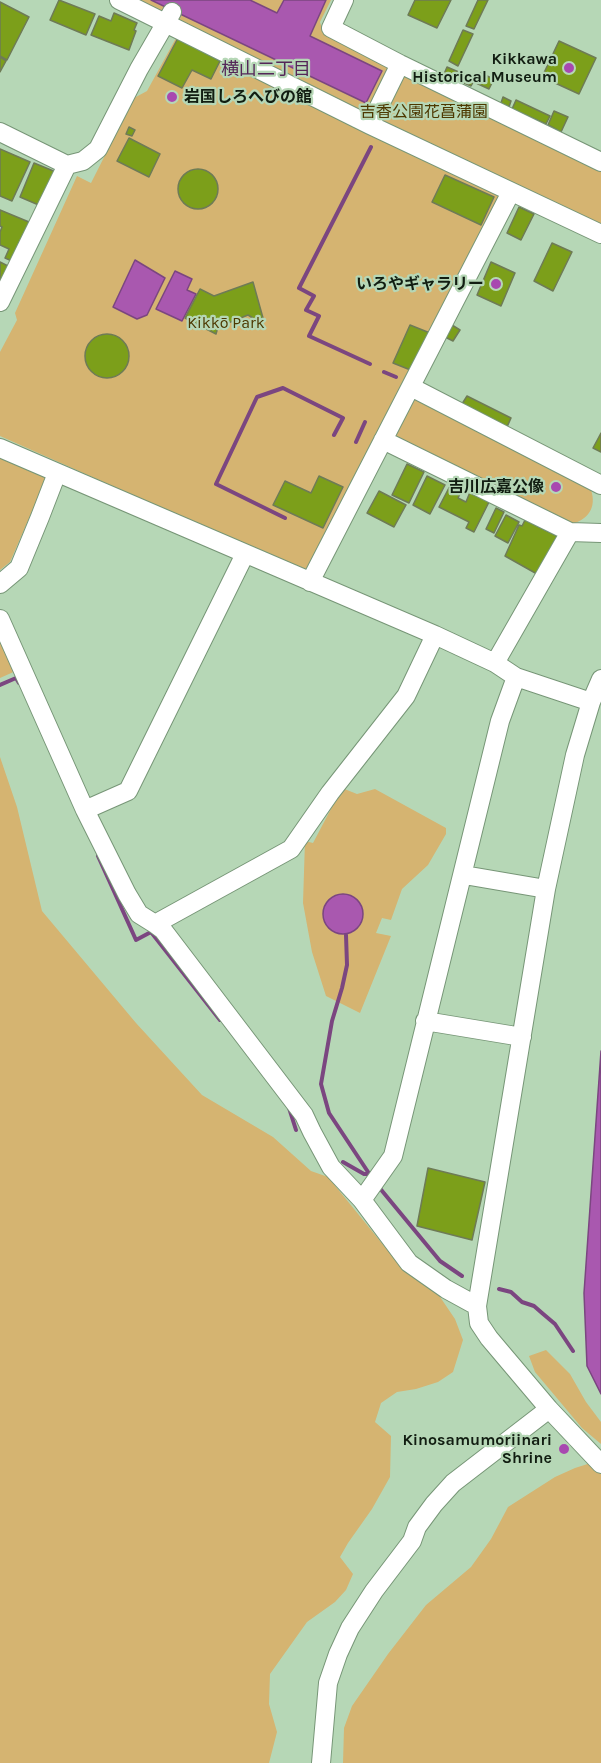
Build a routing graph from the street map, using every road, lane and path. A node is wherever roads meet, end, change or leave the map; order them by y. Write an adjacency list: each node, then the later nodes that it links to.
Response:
1 (119, 0): 3 (street)
2 (344, 0): 4 (street)
3 (170, 18): 5 (street); 8 (street)
4 (400, 64): 5 (street); 7 (street)
5 (370, 125): 9 (street)
6 (0, 132): 8 (street)
7 (601, 162)
8 (67, 165): 11 (street)
9 (511, 192): 10 (street); 12 (street)
10 (601, 234)
11 (0, 302)
12 (411, 387): 13 (street); 16 (street)
13 (382, 440): 17 (street); 20 (street)
14 (0, 448): 15 (street)
15 (57, 473): 19 (street); 21 (street)
16 (601, 485)
17 (570, 532): 18 (street); 24 (street)
18 (601, 533)
19 (245, 554): 20 (street); 28 (street)
20 (310, 582): 23 (street)
21 (0, 584)
22 (0, 619): 28 (street)
23 (435, 635): 24 (street); 31 (street)
24 (495, 663): 25 (street)
25 (516, 677): 27 (street); 29 (street)
26 (601, 679): 27 (street)
27 (591, 702): 30 (street)
28 (85, 810): 31 (street)
29 (464, 875): 30 (street); 32 (street)
30 (546, 889): 33 (street)
31 (155, 924): 34 (street)
32 (426, 1021): 33 (street); 34 (street)
33 (522, 1037): 35 (street)
34 (362, 1200): 35 (street)
35 (477, 1306): 36 (street)
36 (549, 1409): 37 (street); 38 (street)
37 (601, 1464)
38 (321, 1763)

